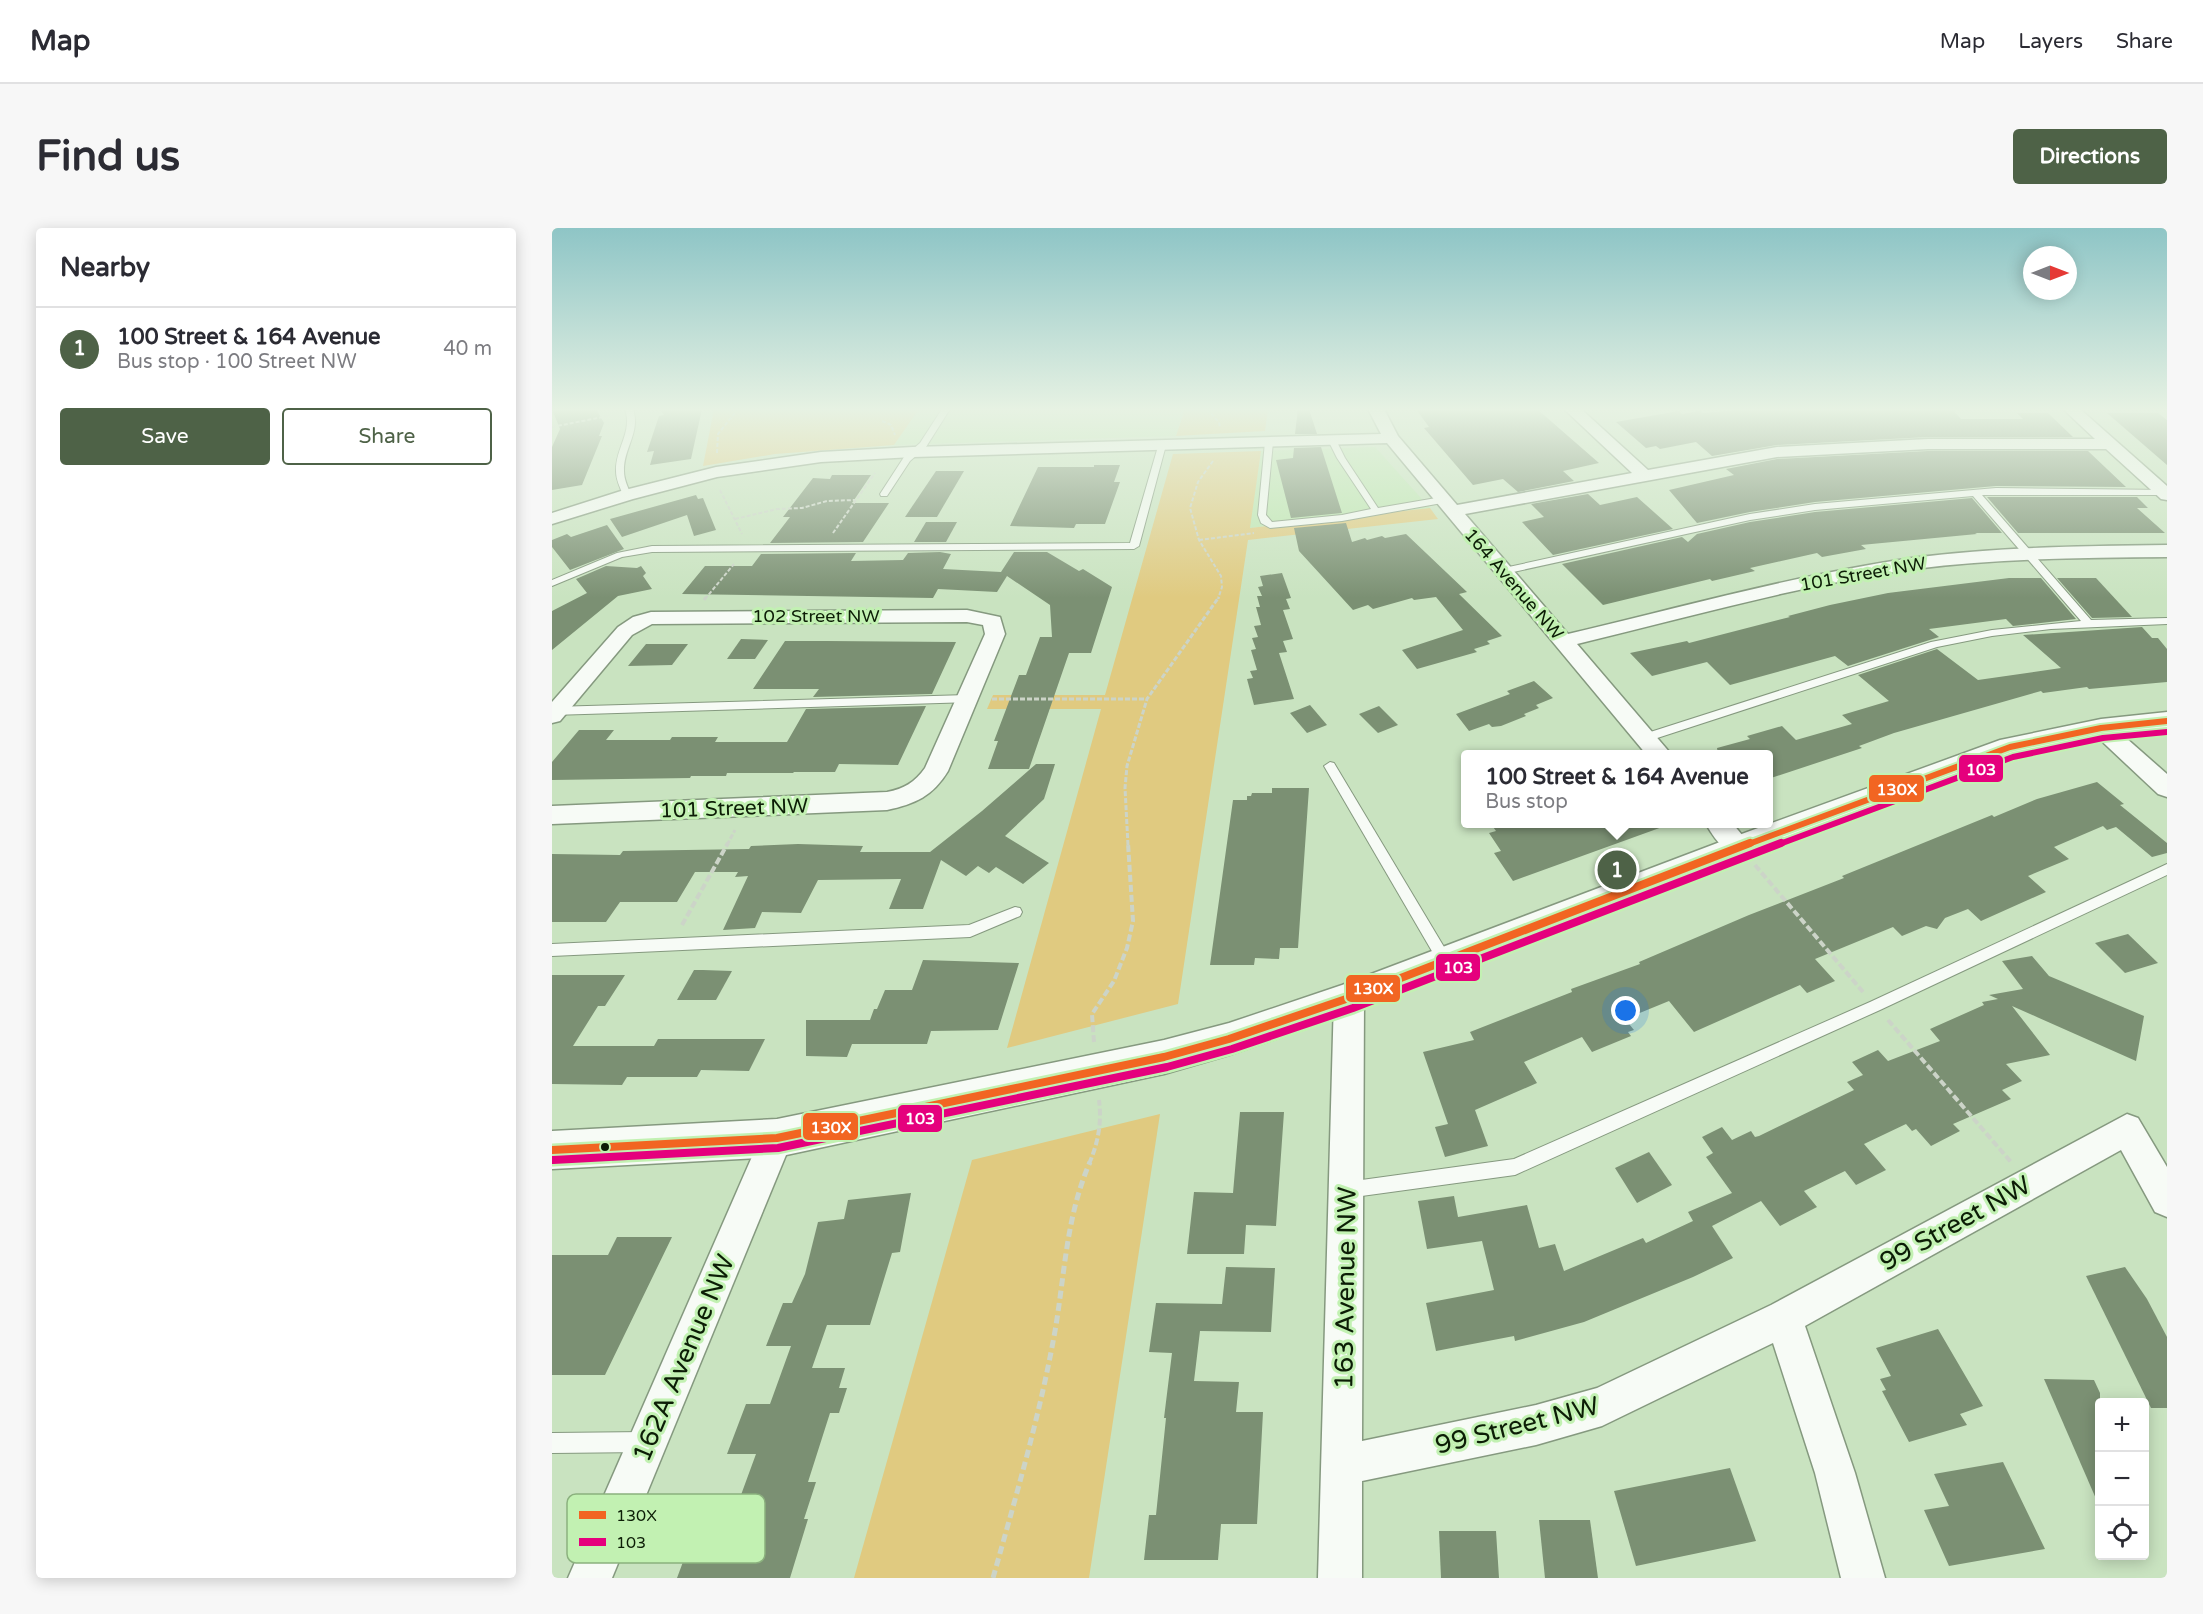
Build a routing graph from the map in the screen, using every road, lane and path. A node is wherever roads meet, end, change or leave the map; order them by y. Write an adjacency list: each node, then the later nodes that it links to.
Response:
1 (620, 472): 16 (lane)
2 (716, 472): 16 (street); 21 (path)
3 (899, 472): 15 (lane)
4 (1155, 472): 22 (lane)
5 (1205, 472): 32 (path)
6 (1266, 472): 19 (lane)
7 (1350, 472): 19 (lane)
8 (1418, 472): 18 (street, 164 Avenue NW)
9 (1640, 472): 12 (street)
10 (1666, 472): 12 (street)
11 (2142, 472): 14 (street)
12 (1644, 476): 18 (street)
13 (1975, 492): 14 (lane); 24 (lane); 25 (lane)
14 (2165, 493)
15 (884, 494)
16 (627, 495): 20 (street)
17 (856, 500): 21 (path)
18 (1447, 506): 19 (lane); 25 (street, 164 Avenue NW)
19 (1376, 511)
20 (552, 519)
21 (735, 519): 22 (path)
22 (746, 549): 26 (lane); 27 (path)
23 (2167, 551): 24 (street, 101 Street NW)
24 (2027, 553): 29 (lane); 30 (street, 101 Street NW)
25 (1504, 571): 30 (street, 164 Avenue NW)
26 (552, 584)
27 (691, 616): 31 (street, 102 Street NW); 33 (street, 102 Street NW)
28 (2167, 621): 29 (lane)
29 (2087, 622): 36 (lane)
30 (1564, 641): 36 (street, 164 Avenue NW)
31 (968, 699): 32 (path); 33 (lane); 39 (street, 101 Street NW)
32 (1147, 699): 50 (path)
33 (554, 713)
34 (2167, 722): 35 (street)
35 (2101, 728): 38 (street); 41 (street)
36 (1652, 746)
37 (1330, 766): 48 (lane)
38 (2167, 788)
39 (748, 807): 40 (street, 101 Street NW); 46 (path)
40 (552, 815)
41 (1773, 821)
42 (1751, 828): 43 (street)
43 (1729, 835): 48 (street)
44 (2167, 869): 53 (lane)
45 (1015, 912): 46 (lane)
46 (671, 944): 47 (lane)
47 (552, 950)
48 (1445, 962): 49 (street)
49 (1349, 998): 50 (street); 53 (street, 163 Avenue NW)
50 (1096, 1073): 51 (street); 62 (path)
51 (777, 1138): 52 (street); 56 (street, 162A Avenue NW)
52 (552, 1150)
53 (1347, 1190): 58 (street, 163 Avenue NW)
54 (2167, 1200): 55 (street, 99 Street NW)
55 (1784, 1318): 58 (street, 99 Street NW); 64 (street)
56 (647, 1442): 57 (lane); 59 (street, 162A Avenue NW)
57 (552, 1443)
58 (1342, 1465): 63 (street, 163 Avenue NW)
59 (625, 1494)
60 (596, 1563): 61 (street, 162A Avenue NW)
61 (590, 1578)
62 (993, 1578)
63 (1340, 1578)
64 (1863, 1578)

